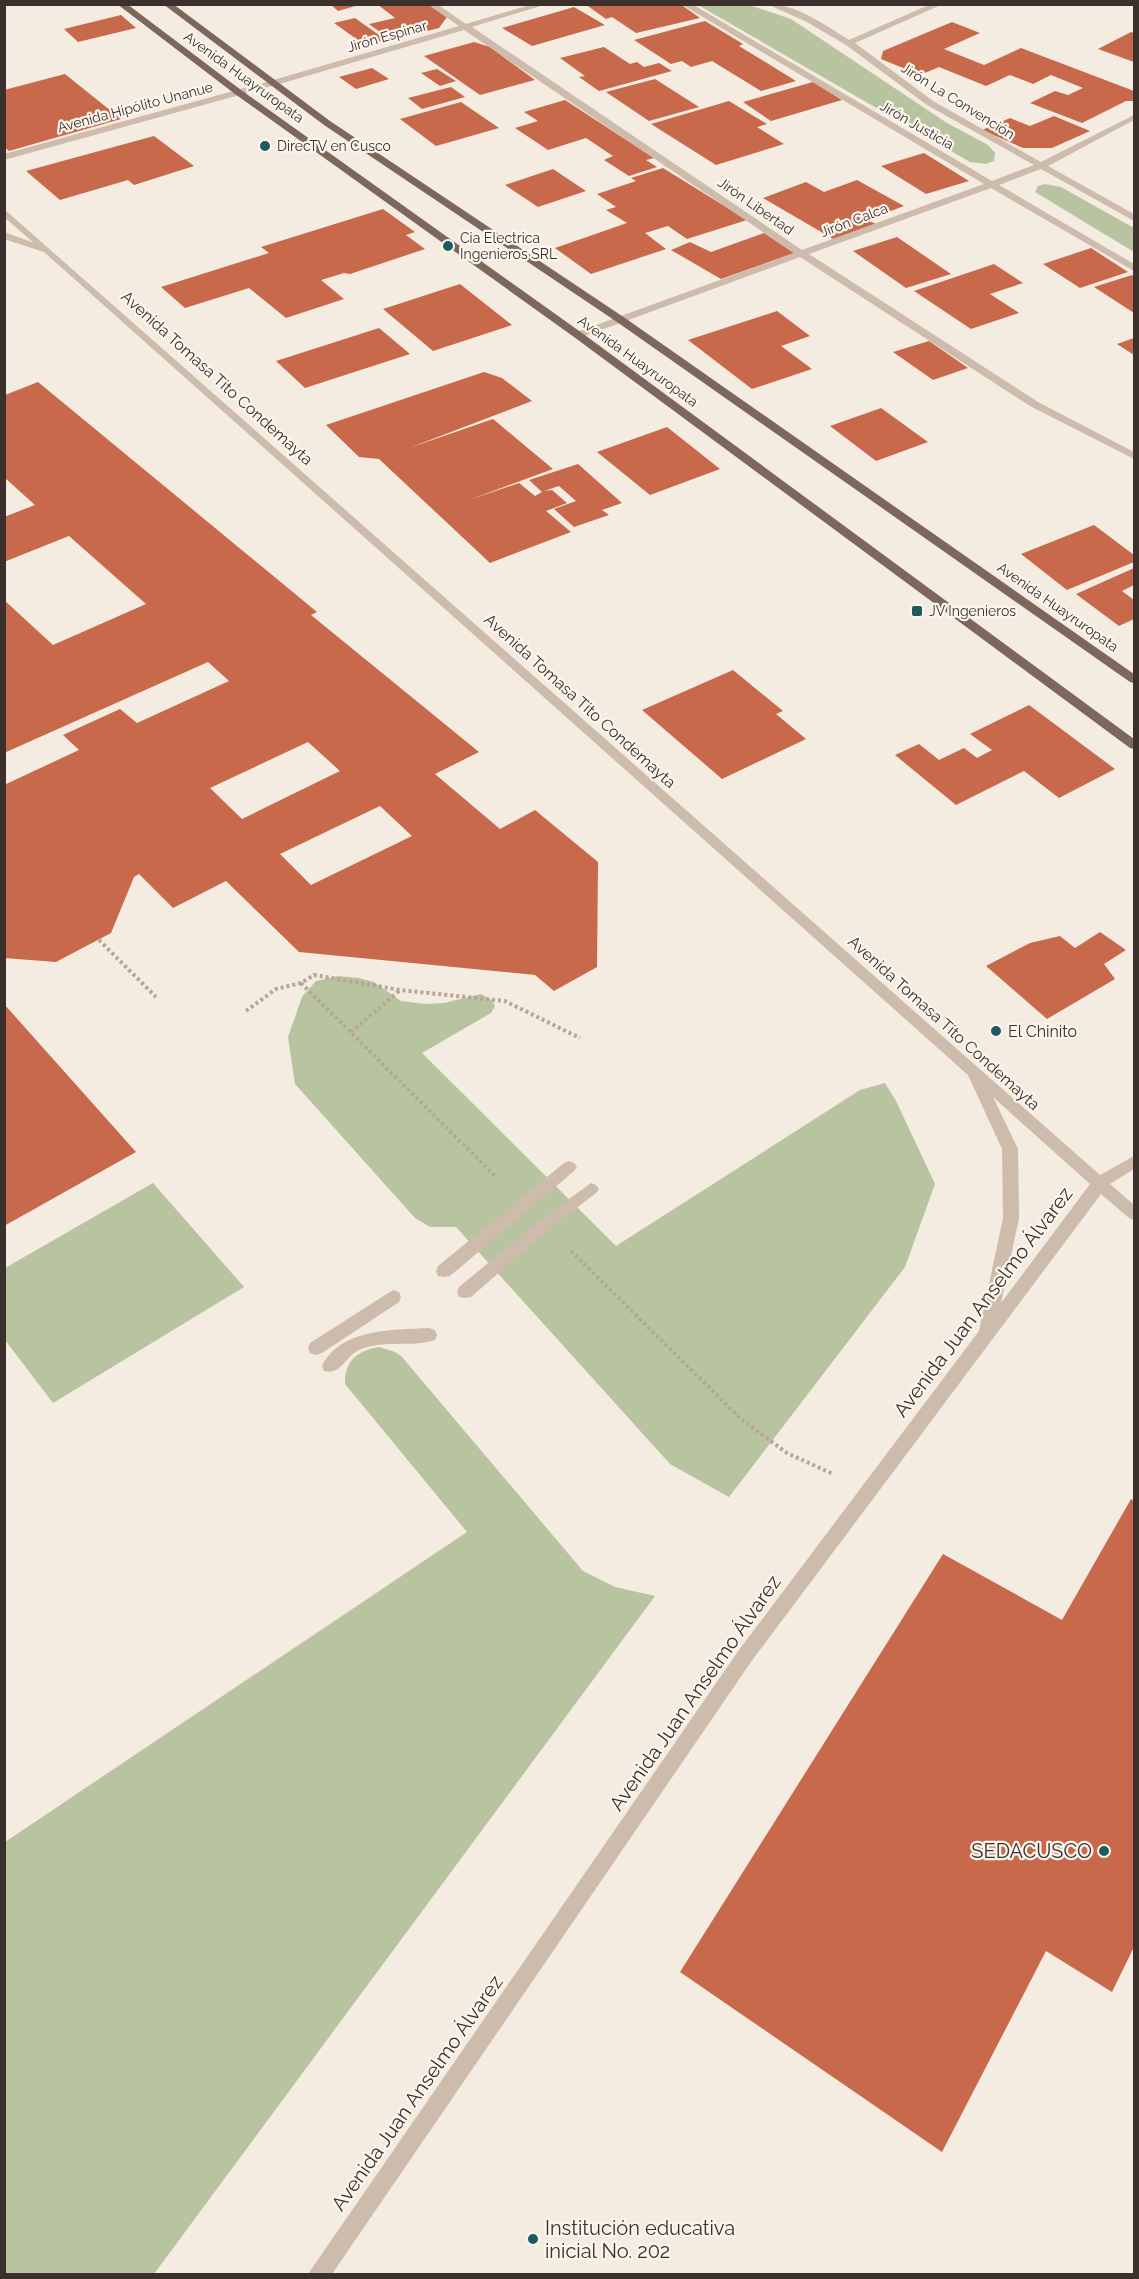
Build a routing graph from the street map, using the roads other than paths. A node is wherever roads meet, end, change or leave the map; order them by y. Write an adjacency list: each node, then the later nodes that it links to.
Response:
1 (121, 4): 11 (main road, Avenida Huayruropata)
2 (167, 4): 10 (main road, Avenida Huayruropata)
3 (431, 4): 8 (street, Jirón Libertad)
4 (543, 4): 8 (street, Jirón Espinar)
5 (685, 4): 15 (street, Jirón Justicia)
6 (771, 4): 9 (street, Jirón La Convención)
7 (939, 4): 9 (street)
8 (463, 27): 10 (street, Jirón Espinar); 20 (street, Jirón Libertad)
9 (849, 43): 14 (street, Jirón La Convención)
10 (273, 83): 11 (street, Avenida Hipólito Unanue); 22 (main road, Avenida Huayruropata)
11 (238, 93): 13 (street, Avenida Hipólito Unanue); 23 (main road, Avenida Huayruropata)
12 (1134, 117): 14 (street, Jirón Calca)
13 (4, 157)
14 (1041, 166): 15 (street, Jirón Calca); 17 (street, Jirón La Convención)
15 (989, 183): 20 (street, Jirón Calca); 21 (street, Jirón Justicia)
16 (4, 212): 19 (street, Avenida Tomasa Tito Condemayta)
17 (1134, 218)
18 (4, 235): 19 (street)
19 (50, 253): 27 (street, Avenida Tomasa Tito Condemayta)
20 (802, 254): 22 (street, Jirón Calca); 24 (street, Jirón Libertad)
21 (1134, 268)
22 (621, 320): 23 (street, Jirón Calca); 25 (main road, Avenida Huayruropata)
23 (578, 335): 26 (main road, Avenida Huayruropata)
24 (1134, 456)
25 (1134, 679)
26 (1134, 745)
27 (972, 1069): 30 (street, Avenida Tomasa Tito Condemayta); 37 (street)
28 (1134, 1162): 30 (street, Avenida Juan Anselmo Álvarez)
29 (569, 1167): 33 (street)
30 (1100, 1183): 32 (street, Avenida Tomasa Tito Condemayta); 37 (street, Avenida Juan Anselmo Álvarez)
31 (591, 1189): 34 (street)
32 (1134, 1214)
33 (444, 1271)
34 (465, 1293)
35 (393, 1297): 38 (street)
36 (429, 1335): 39 (street)
37 (986, 1336): 40 (street, Avenida Juan Anselmo Álvarez)
38 (316, 1348)
39 (330, 1366)
40 (319, 2274)

